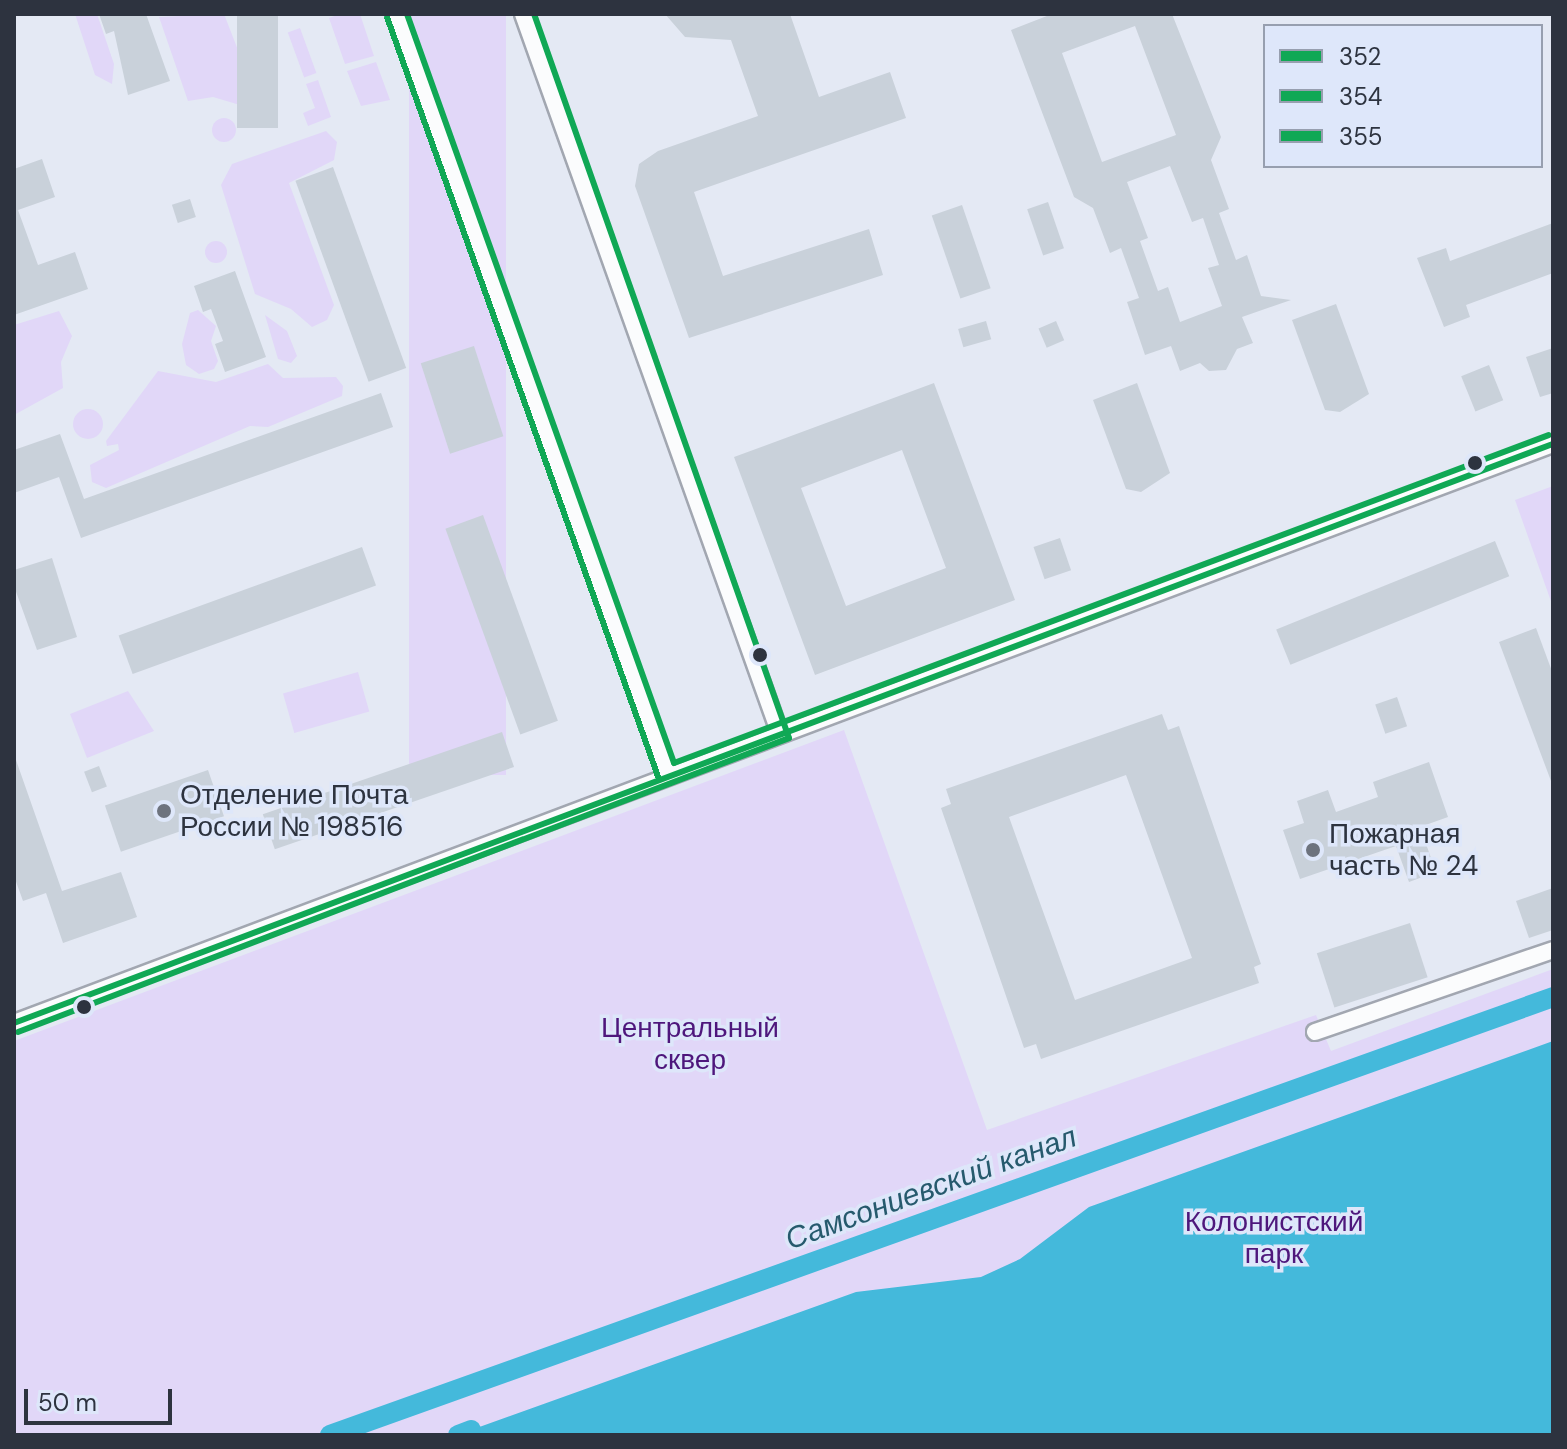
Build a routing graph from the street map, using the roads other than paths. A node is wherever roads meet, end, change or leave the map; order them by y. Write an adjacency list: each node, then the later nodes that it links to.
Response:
1 (396, 14): 5 (street)
2 (523, 14): 4 (street)
3 (1553, 444): 4 (street)
4 (780, 734): 5 (street)
5 (668, 776): 7 (street)
6 (1553, 950): 8 (street)
7 (14, 1023)
8 (1315, 1032)

